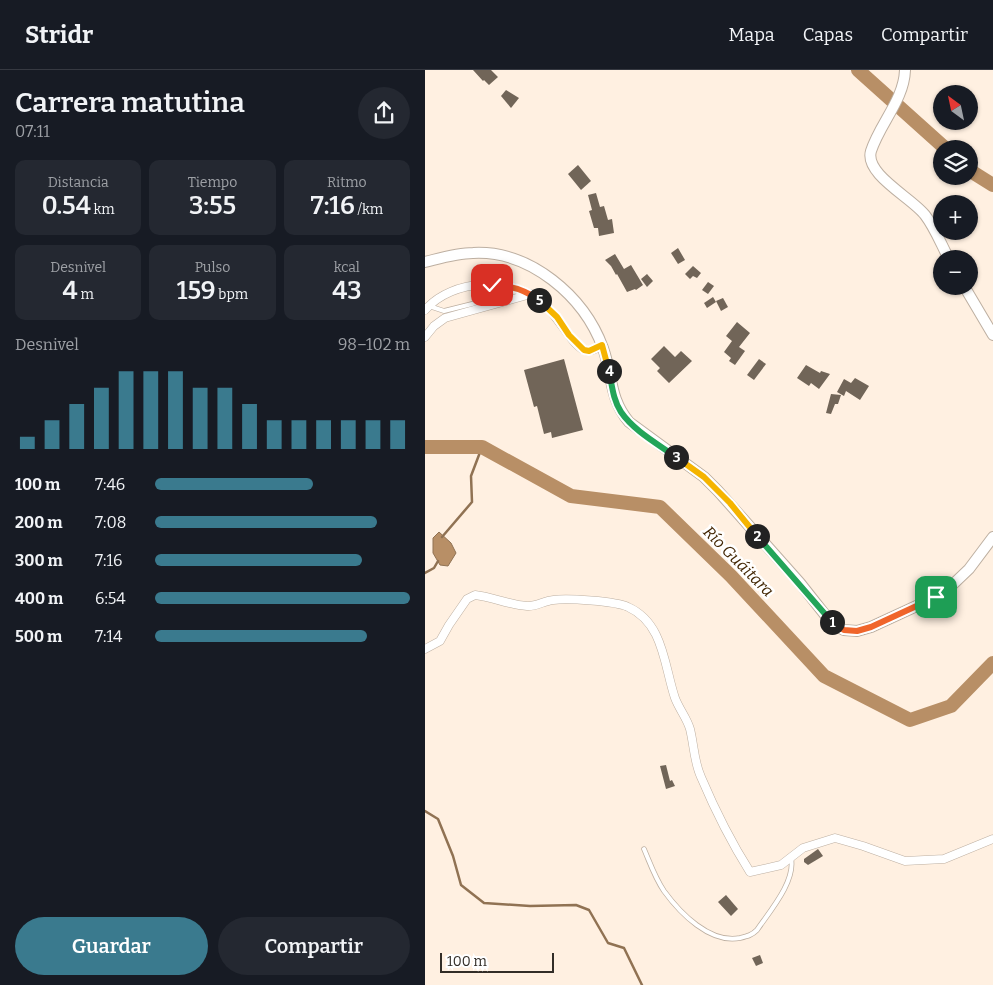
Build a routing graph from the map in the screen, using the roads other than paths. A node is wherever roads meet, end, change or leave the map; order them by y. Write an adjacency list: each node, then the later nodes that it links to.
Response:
1 (905, 70): 2 (street)
2 (944, 250)
3 (425, 262): 10 (street)
4 (506, 286): 5 (street); 7 (street); 7 (lane)
5 (531, 294): 9 (street); 10 (street)
6 (969, 295): 8 (street)
7 (427, 308)
8 (993, 335)
9 (425, 337)
10 (602, 345): 11 (street)
11 (993, 536)
12 (425, 649): 15 (street)
13 (993, 839): 15 (street)
14 (644, 849): 15 (lane)
15 (791, 858)

